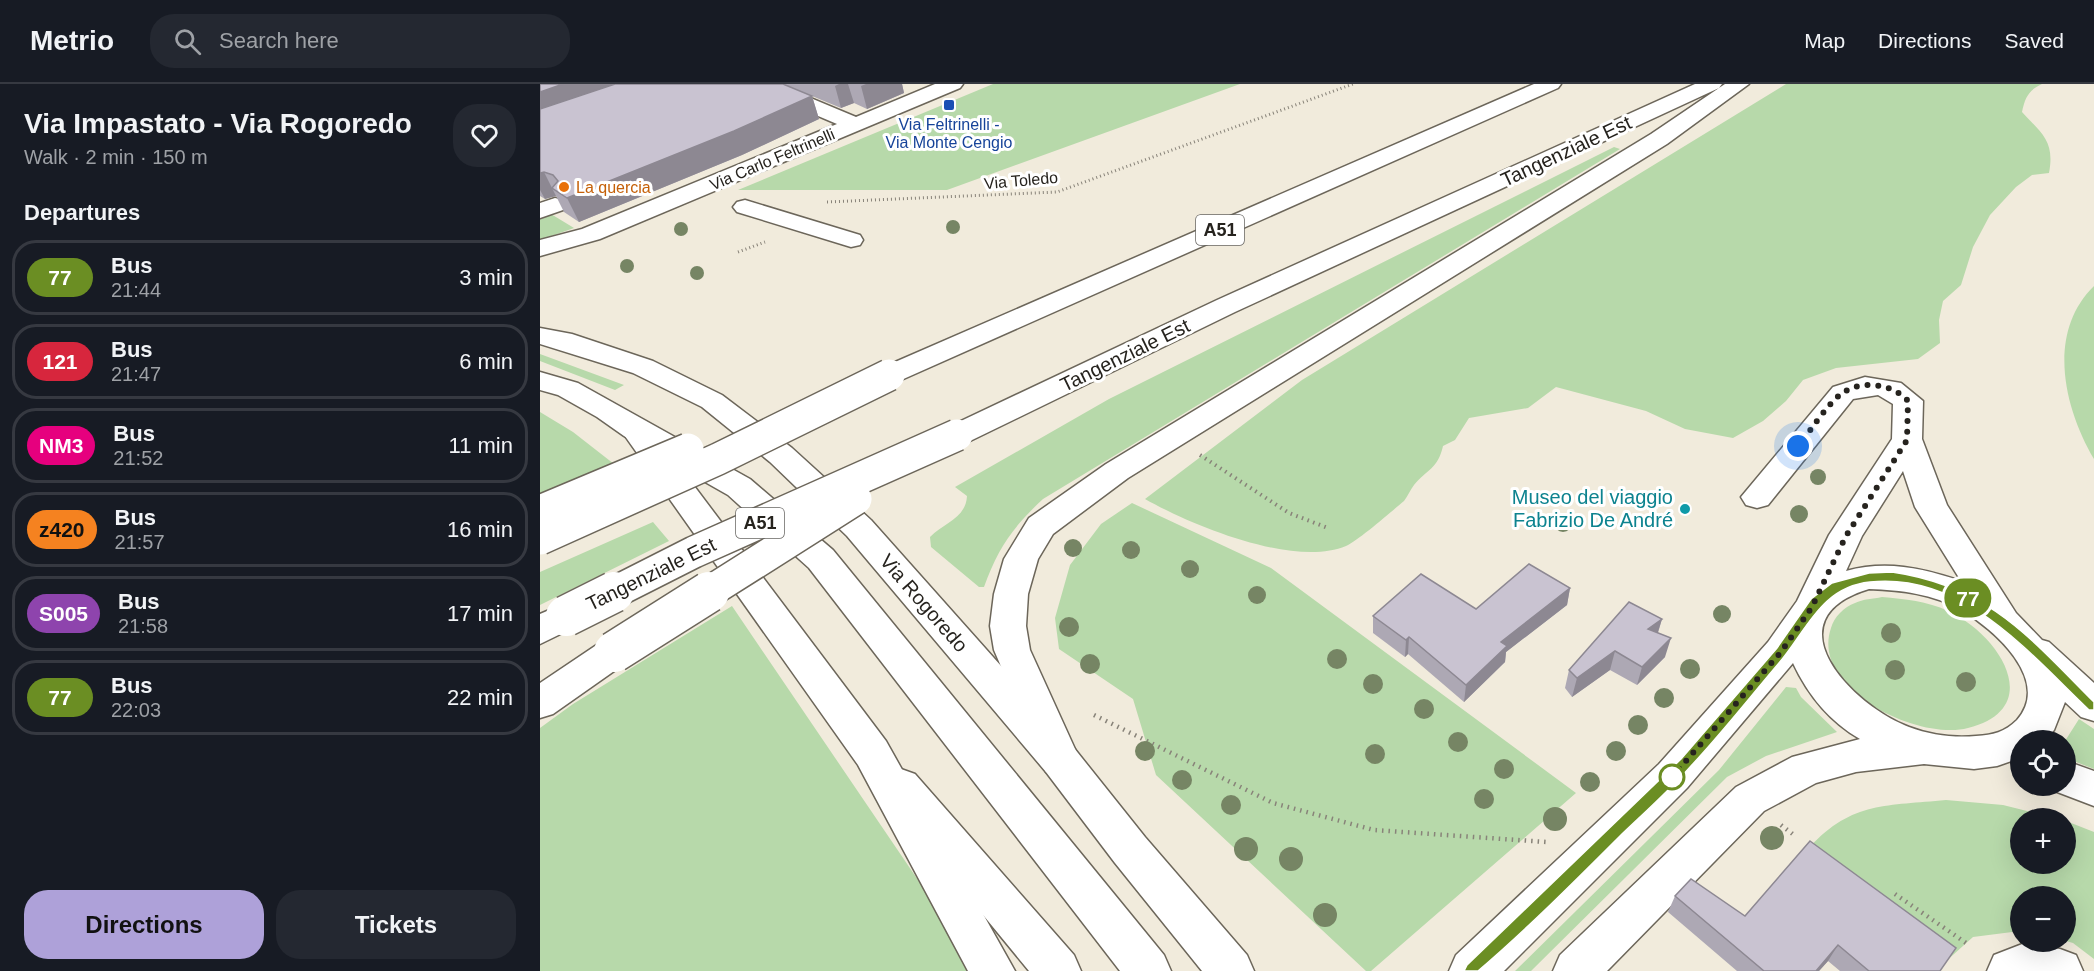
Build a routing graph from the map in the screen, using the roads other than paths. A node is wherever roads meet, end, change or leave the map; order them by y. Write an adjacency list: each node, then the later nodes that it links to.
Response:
1 (759, 84): 6 (main road)
2 (953, 84): 6 (main road, Via Carlo Feltrinelli)
3 (1551, 84): 13 (main road, A51)
4 (1712, 84): 16 (main road, Tangenziale Est / A51)
5 (1739, 84): 28 (main road)
6 (855, 124): 8 (main road, Via Carlo Feltrinelli)
7 (745, 207): 9 (main road)
8 (591, 234): 10 (main road, Via Carlo Feltrinelli); 11 (main road, Via Carlo Feltrinelli)
9 (851, 240)
10 (540, 248)
11 (540, 273)
12 (547, 332): 28 (main road, Via Rogoredo)
13 (890, 375): 19 (main road, bridge); 20 (main road, A51, bridge)
14 (540, 381): 15 (main road)
15 (635, 429): 27 (main road); 34 (main road)
16 (957, 435): 22 (main road, Tangenziale Est / A51, bridge); 24 (main road, bridge)
17 (1907, 440): 18 (main road); 21 (main road); 23 (main road)
18 (1757, 497)
19 (540, 511)
20 (540, 539)
21 (1812, 607): 23 (main road); 26 (main road); 36 (main road)
22 (553, 623)
23 (2018, 635): 25 (main road); 26 (main road)
24 (540, 703)
25 (2094, 706)
26 (1948, 752): 29 (main road); 37 (main road)
27 (872, 753): 32 (main road); 33 (main road)
28 (1060, 760): 35 (main road, Via Rogoredo)
29 (2010, 763)
30 (2076, 782): 31 (main road)
31 (2094, 789)
32 (992, 971)
33 (1058, 971)
34 (1148, 971)
35 (1231, 971)
36 (1472, 971)
37 (1576, 971)
38 (2010, 971): 39 (main road)
39 (2061, 971)

